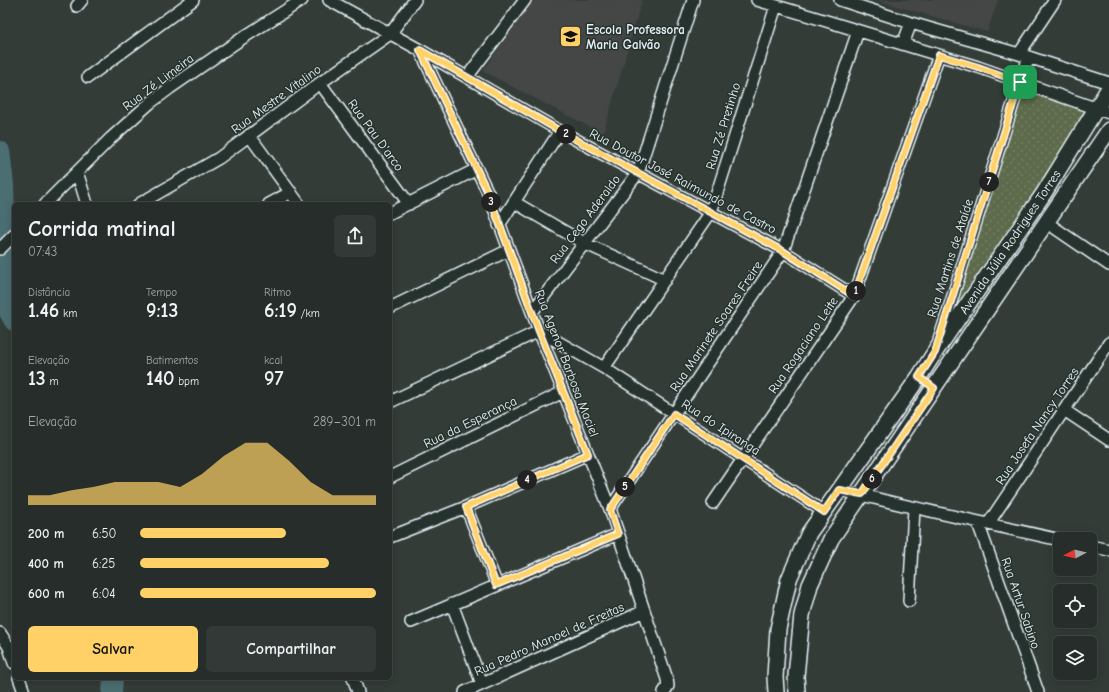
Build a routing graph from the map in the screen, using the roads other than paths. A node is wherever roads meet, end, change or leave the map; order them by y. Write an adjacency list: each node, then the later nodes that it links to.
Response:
1 (193, 0): 18 (street)
2 (302, 0): 29 (street, Rua Zé Limeira)
3 (329, 0): 13 (street, Rua Doutor José Raimundo de Castro)
4 (415, 0): 13 (street, Rua Mestre Vitalino)
5 (525, 0): 19 (street)
6 (693, 0): 30 (street, Rua Cego Aderaldo)
7 (757, 0): 10 (street)
8 (840, 0): 11 (street)
9 (1055, 0): 17 (street, Rua Martins de Ataíde)
10 (776, 6): 12 (street); 40 (street, Rua Zé Pretinho)
11 (912, 23): 14 (street); 17 (street)
12 (858, 30): 14 (street); 47 (street, Rua Marinete Soares Freire)
13 (390, 34): 15 (street, Rua Doutor José Raimundo de Castro); 21 (street, Rua Mestre Vitalino)
14 (903, 44): 16 (street)
15 (420, 50): 19 (street, Rua Doutor José Raimundo de Castro); 28 (street, Rua Agenor Barbosa Maciel)
16 (939, 55): 20 (street); 50 (street, Rua Rogaciano Leite)
17 (1024, 55): 20 (street, Rua Martins de Ataíde); 22 (street)
18 (88, 77)
19 (466, 77): 26 (street, Rua Doutor José Raimundo de Castro)
20 (1020, 82): 24 (street); 55 (street, Rua Martins de Ataíde)
21 (320, 83): 27 (street, Rua Mestre Vitalino); 38 (street, Rua Pau D'arco)
22 (1109, 83)
23 (1109, 88): 24 (main road, Avenida Júlia Rodrigues Torres)
24 (1103, 111): 55 (main road, Avenida Júlia Rodrigues Torres)
25 (1109, 130): 41 (main road, Avenida Júlia Rodrigues Torres)
26 (560, 131): 30 (street, Rua Doutor José Raimundo de Castro); 37 (street)
27 (249, 135): 31 (street); 34 (street, Rua Mestre Vitalino)
28 (476, 169): 38 (street); 42 (street, Rua Agenor Barbosa Maciel)
29 (77, 172): 32 (street, Rua Zé Limeira); 33 (street)
30 (638, 173): 40 (street, Rua Doutor José Raimundo de Castro); 44 (street, Rua Cego Aderaldo)
31 (291, 192): 35 (street); 36 (street)
32 (47, 202)
33 (86, 202)
34 (143, 202)
35 (273, 202)
36 (298, 202)
37 (514, 202): 42 (street); 44 (street)
38 (409, 204): 39 (street)
39 (392, 212)
40 (711, 212): 47 (street, Rua Doutor José Raimundo de Castro); 49 (street, Rua Zé Pretinho)
41 (1046, 222): 48 (street); 58 (main road, Avenida Júlia Rodrigues Torres)
42 (499, 225): 46 (street, Rua Agenor Barbosa Maciel)
43 (12, 237): 45 (street)
44 (584, 243): 49 (street); 52 (street, Rua Cego Aderaldo)
45 (1, 249)
46 (509, 250): 51 (street); 52 (street, Rua Agenor Barbosa Maciel)
47 (783, 251): 50 (street, Rua Doutor José Raimundo de Castro); 62 (street, Rua Marinete Soares Freire)
48 (1109, 265)
49 (665, 280): 56 (street, Rua Zé Pretinho)
50 (854, 296): 65 (street, Rua Rogaciano Leite)
51 (392, 307)
52 (532, 312): 53 (street, Rua Agenor Barbosa Maciel)
53 (539, 331): 56 (street, Rua do Ipiranga); 59 (street, Rua Agenor Barbosa Maciel); 60 (street)
54 (1109, 343): 61 (street, Rua Josefa Nancy Torres)
55 (935, 352): 57 (main road, Avenida Júlia Rodrigues Torres)
56 (604, 368): 62 (street, Rua do Ipiranga)
57 (919, 377): 58 (main road); 67 (main road, Avenida Júlia Rodrigues Torres)
58 (934, 388): 68 (main road, Avenida Júlia Rodrigues Torres)
59 (563, 392): 64 (street, Rua Agenor Barbosa Maciel); 66 (street, Rua da Esperança)
60 (392, 401)
61 (1064, 410): 63 (street); 74 (street, Rua Josefa Nancy Torres)
62 (674, 414): 65 (street, Rua do Ipiranga); 72 (street, Rua Marinete Soares Freire)
63 (1109, 440)
64 (588, 454): 70 (street); 72 (street, Rua Agenor Barbosa Maciel)
65 (743, 458): 69 (street, Rua Rogaciano Leite); 73 (street, Rua do Ipiranga)
66 (392, 476)
67 (839, 490): 68 (street); 73 (main road, Avenida Júlia Rodrigues Torres)
68 (862, 494): 71 (street); 79 (main road, Avenida Júlia Rodrigues Torres)
69 (713, 503)
70 (466, 507): 77 (street); 82 (street)
71 (914, 508): 74 (street); 83 (street)
72 (610, 510): 76 (street, Rua Agenor Barbosa Maciel)
73 (824, 512): 75 (main road, Avenida Júlia Rodrigues Torres)
74 (983, 523): 78 (street); 99 (street, Rua Artur Sabino)
75 (812, 529): 79 (main road); 93 (main road, Avenida Júlia Rodrigues Torres)
76 (618, 534): 82 (street); 85 (street, Rua Agenor Barbosa Maciel)
77 (392, 537)
78 (1053, 538)
79 (831, 539): 89 (main road, Avenida Júlia Rodrigues Torres)
80 (1097, 547): 81 (street)
81 (1109, 550)
82 (496, 585): 84 (street)
83 (909, 601)
84 (452, 604): 86 (street); 92 (street)
85 (644, 611): 92 (street, Rua Pedro Manoel de Freitas); 97 (street, Rua Agenor Barbosa Maciel)
86 (411, 622)
87 (0, 633): 88 (street)
88 (12, 657)
89 (796, 676): 93 (main road); 98 (main road, Avenida Júlia Rodrigues Torres)
90 (20, 680): 94 (street)
91 (354, 680): 95 (street)
92 (482, 684): 96 (street, Rua Pedro Manoel de Freitas)
93 (775, 685)
94 (24, 692)
95 (358, 692)
96 (465, 692)
97 (664, 692)
98 (797, 692)
99 (1038, 692)

